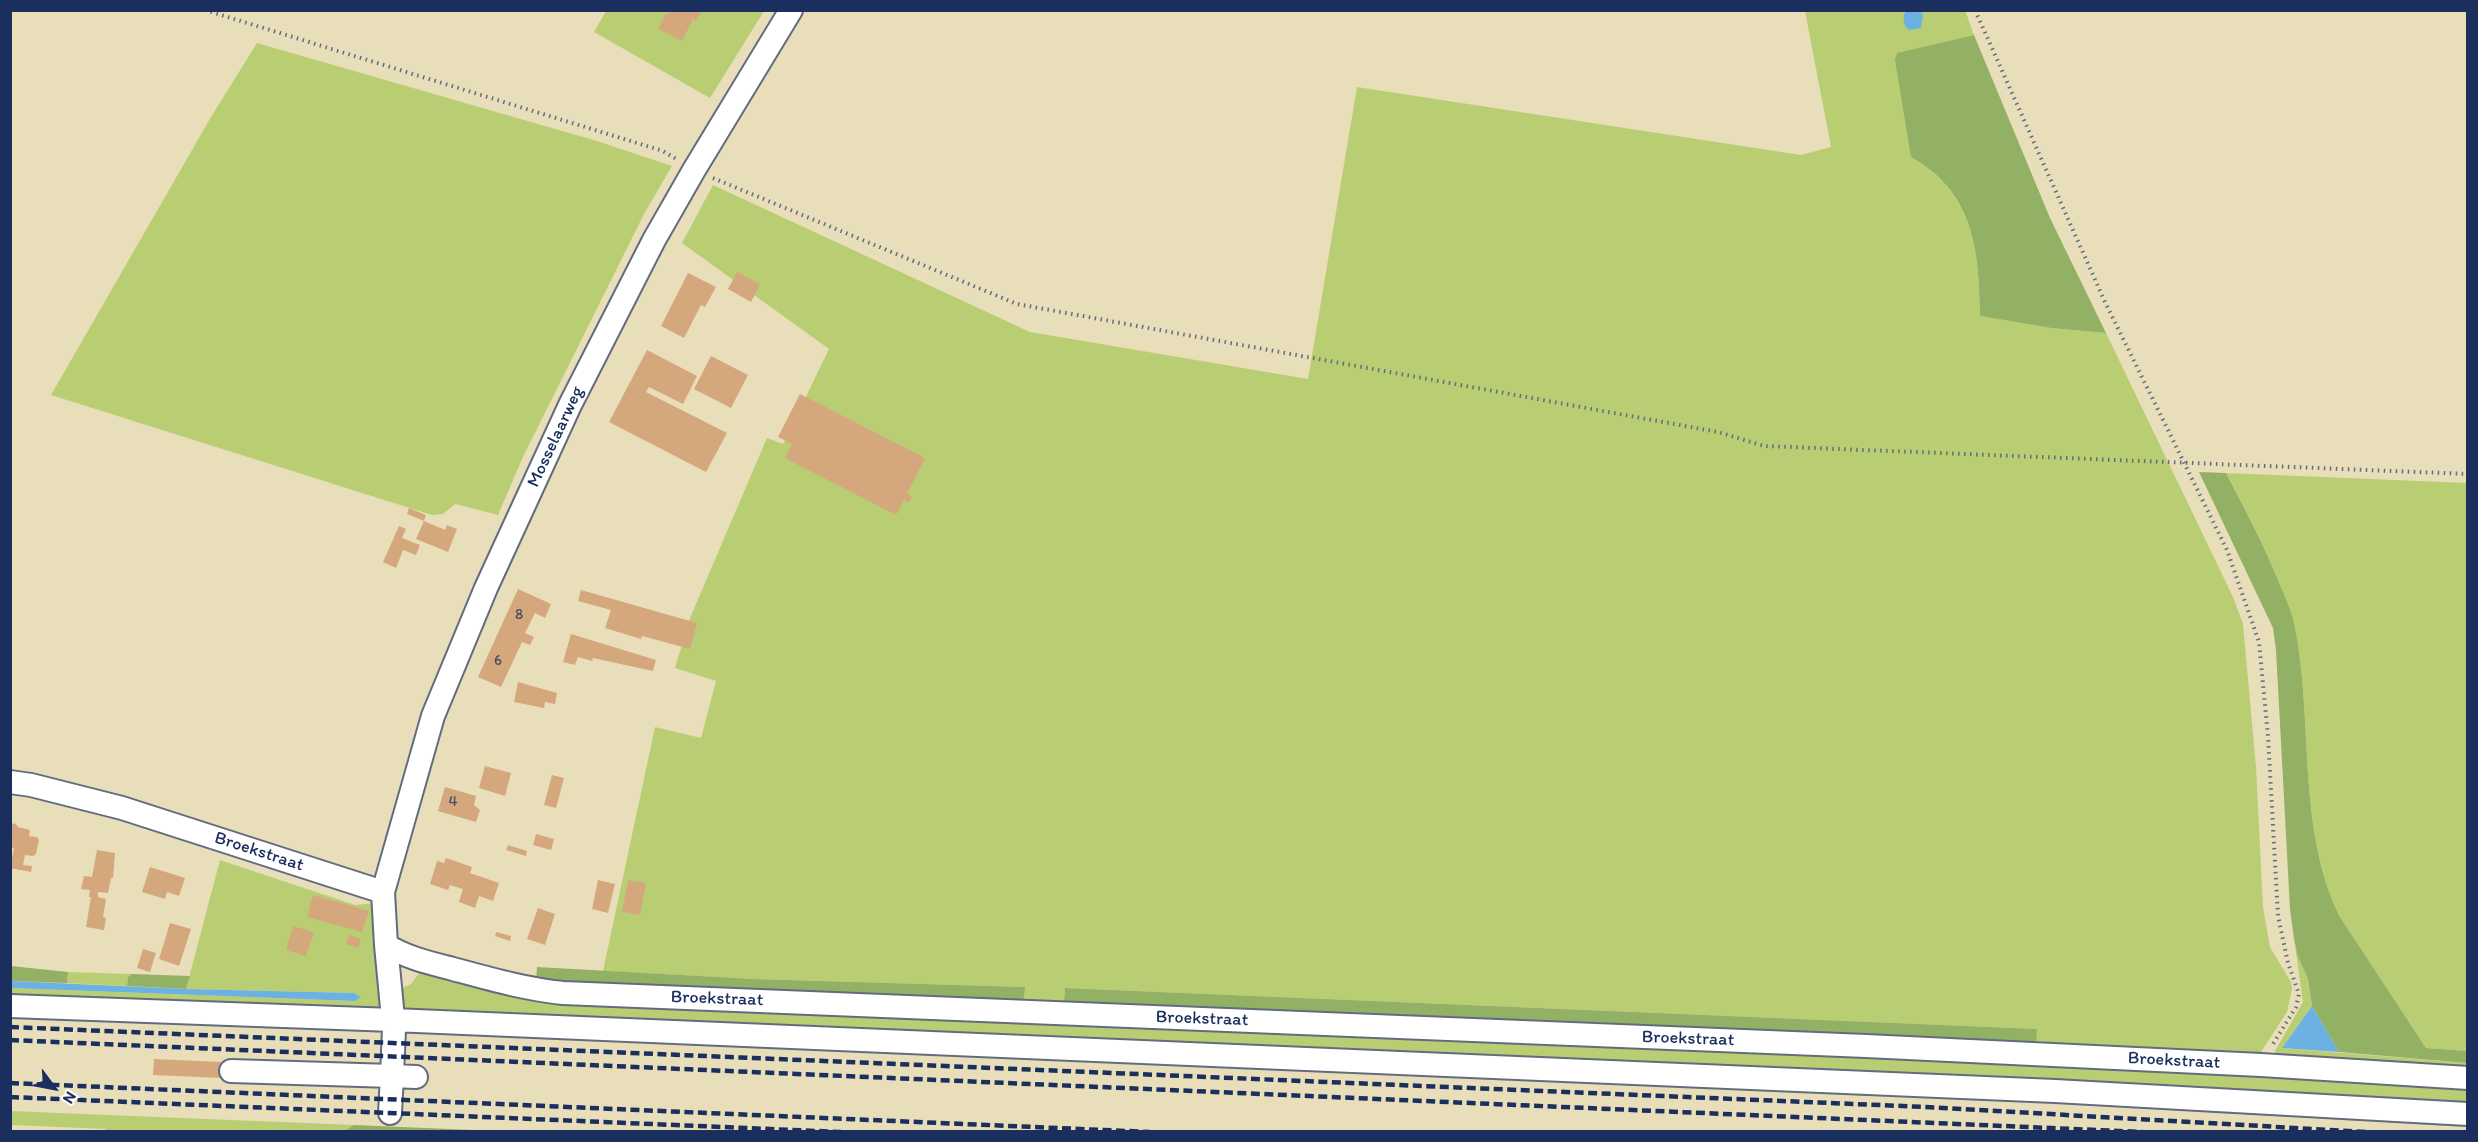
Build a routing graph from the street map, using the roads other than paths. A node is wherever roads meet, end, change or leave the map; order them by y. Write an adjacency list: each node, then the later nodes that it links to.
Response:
1 (791, 10): 3 (street, Mosselaarweg)
2 (10, 783): 3 (street, Broekstraat)
3 (383, 892): 4 (street)
4 (387, 945): 6 (street); 10 (street, Broekstraat)
5 (10, 1006): 6 (street)
6 (393, 1020): 8 (street); 12 (street)
7 (231, 1071): 8 (street)
8 (392, 1076): 9 (street); 11 (street)
9 (416, 1077)
10 (2468, 1078)
11 (390, 1113)
12 (2468, 1114)

